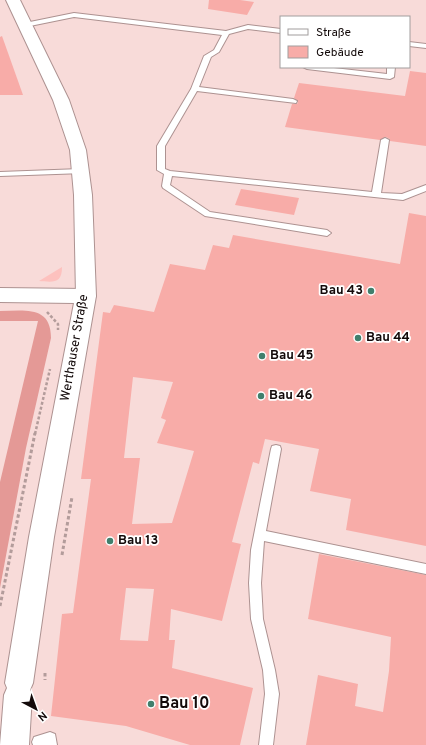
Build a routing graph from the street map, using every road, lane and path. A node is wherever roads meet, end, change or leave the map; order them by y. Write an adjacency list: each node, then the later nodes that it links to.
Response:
1 (13, 0): 2 (street, Werthauser Straße)
2 (25, 25): 4 (lane); 12 (street, Werthauser Straße)
3 (280, 32): 4 (lane)
4 (226, 33): 9 (lane)
5 (410, 44): 6 (lane)
6 (426, 46)
7 (315, 68): 8 (lane)
8 (391, 68)
9 (195, 89): 10 (lane); 13 (lane)
10 (293, 101)
11 (384, 140): 16 (lane)
12 (80, 171): 14 (lane); 19 (street, Werthauser Straße)
13 (168, 173): 16 (lane); 17 (lane)
14 (0, 174)
15 (426, 188): 16 (lane)
16 (376, 195)
17 (327, 233)
18 (0, 295): 19 (main road)
19 (86, 296): 31 (main road, Werthauser Straße)
20 (43, 310): 21 (path)
21 (58, 336)
22 (51, 366): 28 (path)
23 (276, 449): 25 (lane)
24 (73, 493): 26 (path)
25 (260, 535): 27 (lane); 32 (lane)
26 (61, 563)
27 (426, 569)
28 (0, 606)
29 (46, 672): 30 (path)
30 (44, 680)
31 (29, 741)
32 (266, 745)

